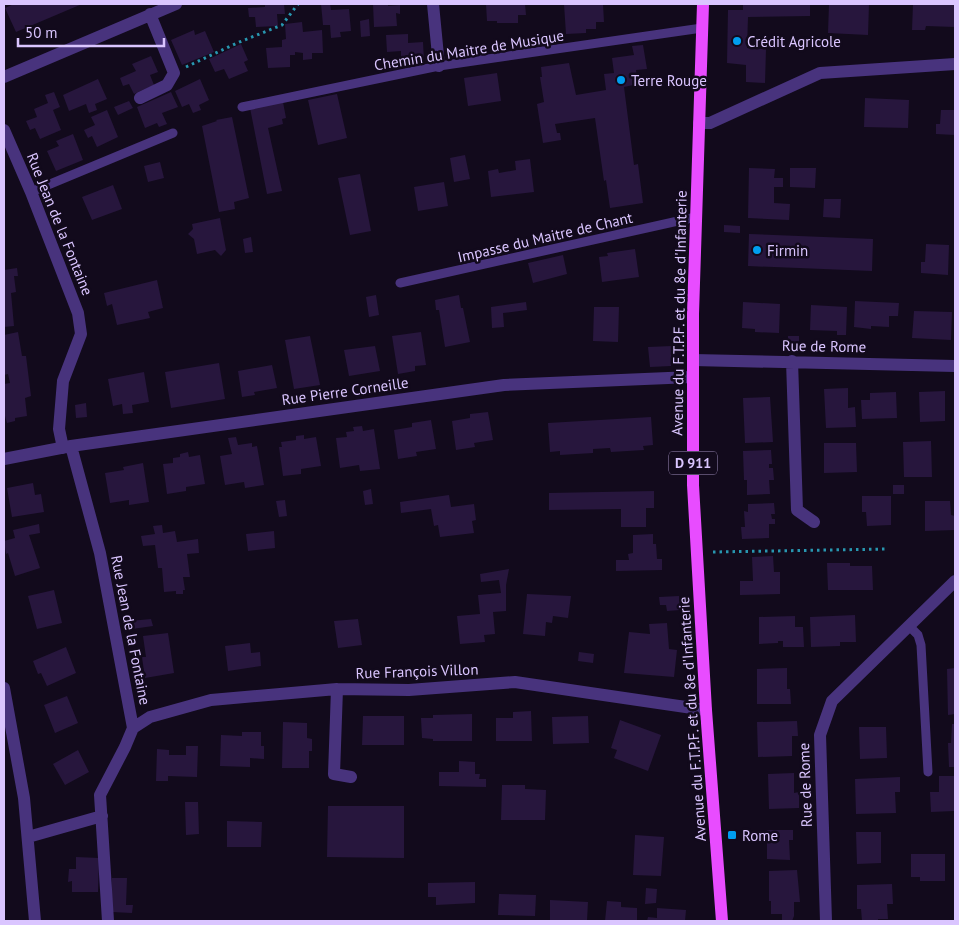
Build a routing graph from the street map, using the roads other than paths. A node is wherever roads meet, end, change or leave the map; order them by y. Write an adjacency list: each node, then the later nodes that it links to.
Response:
1 (176, 4): 4 (street)
2 (433, 4): 7 (street)
3 (703, 4): 5 (main road, Avenue du F.T.P.F. et du 8e d'Infanterie / D 911)
4 (150, 14): 8 (street); 9 (street)
5 (702, 28): 7 (lane, Chemin du Maitre de Musique); 11 (main road, Avenue du F.T.P.F. et du 8e d'Infanterie / D 911)
6 (955, 64): 11 (street)
7 (439, 66): 10 (lane, Chemin du Maitre de Musique)
8 (4, 77)
9 (140, 98)
10 (242, 107)
11 (699, 123): 15 (main road, Avenue du F.T.P.F. et du 8e d'Infanterie / D 911)
12 (4, 130): 14 (street, Rue Jean de la Fontaine)
13 (173, 133): 14 (lane)
14 (32, 192): 21 (street, Rue Jean de la Fontaine)
15 (696, 217): 16 (lane, Impasse du Maitre de Chant); 17 (main road, Avenue du F.T.P.F. et du 8e d'Infanterie / D 911)
16 (400, 283)
17 (693, 360): 18 (street, Rue de Rome); 20 (main road, Avenue du F.T.P.F. et du 8e d'Infanterie / D 911)
18 (792, 361): 19 (street, Rue de Rome); 23 (street)
19 (955, 366)
20 (692, 377): 21 (street, Rue Pierre Corneille); 28 (main road, Avenue du F.T.P.F. et du 8e d'Infanterie / D 911)
21 (67, 447): 22 (street, Rue Pierre Corneille); 29 (street, Rue Jean de la Fontaine)
22 (4, 459)
23 (814, 522)
24 (955, 581): 25 (street, Rue de Rome)
25 (909, 626): 30 (lane); 37 (street, Rue de Rome)
26 (4, 688): 33 (street)
27 (337, 689): 28 (street, Rue François Villon); 29 (street, Rue François Villon); 31 (street)
28 (706, 710): 36 (main road, Avenue du F.T.P.F. et du 8e d'Infanterie / D 911)
29 (133, 728): 32 (street, Rue Jean de la Fontaine)
30 (928, 772)
31 (351, 777)
32 (102, 816): 33 (street); 35 (street, Rue Jean de la Fontaine)
33 (28, 837): 34 (street)
34 (35, 921)
35 (108, 921)
36 (722, 921)
37 (826, 921)

